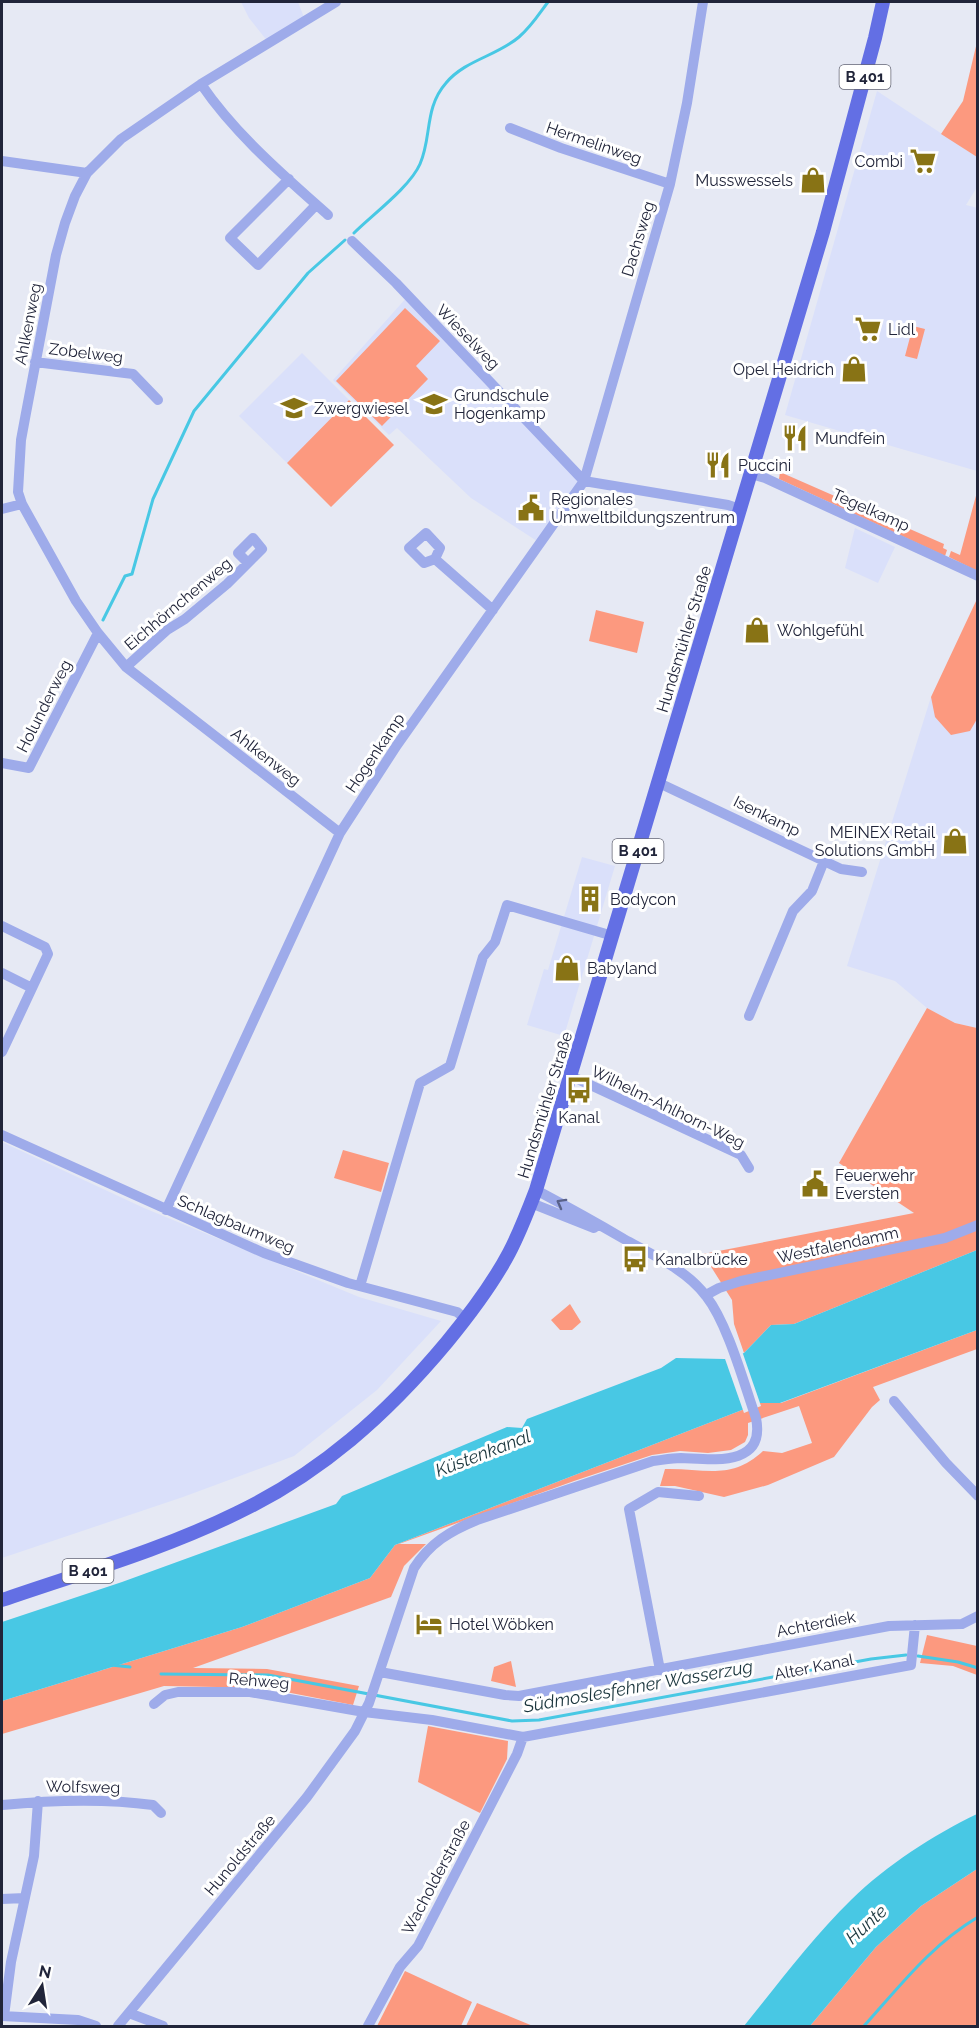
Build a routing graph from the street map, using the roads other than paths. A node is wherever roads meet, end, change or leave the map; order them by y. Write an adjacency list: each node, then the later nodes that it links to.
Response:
1 (336, 2): 4 (street, Ahlkenweg)
2 (703, 2): 9 (street, Dachsweg)
3 (883, 2): 15 (main road, Hundsmühler Straße / B 401)
4 (201, 84): 7 (street, Ahlkenweg); 8 (street)
5 (510, 128): 9 (street, Hermelinweg)
6 (2, 161): 7 (street)
7 (87, 173): 13 (street, Ahlkenweg)
8 (289, 179): 10 (street); 10 (street)
9 (670, 184): 16 (street, Dachsweg)
10 (316, 205): 11 (street)
11 (328, 215)
12 (352, 240): 16 (street, Wieselweg)
13 (35, 362): 14 (street, Zobelweg); 17 (street, Ahlkenweg)
14 (158, 400)
15 (751, 474): 19 (main road, Hundsmühler Straße / B 401); 22 (street, Tegelkamp)
16 (584, 481): 19 (street); 23 (street, Hogenkamp)
17 (22, 504): 18 (street); 24 (street, Ahlkenweg)
18 (2, 508)
19 (740, 509): 27 (main road, Hundsmühler Straße / B 401)
20 (435, 559): 23 (street)
21 (248, 563): 25 (street, Eichhörnchenweg)
22 (978, 576)
23 (492, 610): 28 (street, Hogenkamp)
24 (98, 633): 25 (street, Ahlkenweg); 26 (street, Holunderweg)
25 (126, 667): 28 (street, Ahlkenweg)
26 (2, 763)
27 (659, 783): 29 (street, Isenkamp); 32 (main road, Hundsmühler Straße / B 401)
28 (340, 833): 42 (street, Hogenkamp)
29 (824, 861): 30 (street, Isenkamp); 35 (street)
30 (862, 872)
31 (2, 926): 34 (street)
32 (613, 936): 37 (main road, Hundsmühler Straße / B 401); 45 (street)
33 (2, 973): 34 (street)
34 (32, 987): 36 (street)
35 (749, 1016)
36 (2, 1052)
37 (571, 1076): 39 (street, Wilhelm-Ahlhorn-Weg); 40 (main road, Hundsmühler Straße / B 401)
38 (2, 1136): 42 (street, Schlagbaumweg)
39 (749, 1168)
40 (536, 1190): 41 (main road, B 401); 44 (street, Hundsmühler Straße, one-way to 40)
41 (531, 1203): 44 (street, Hundsmühler Straße); 47 (main road, B 401)
42 (166, 1210): 45 (street, Schlagbaumweg)
43 (978, 1226): 46 (street, Westfalendamm)
44 (622, 1238): 46 (street, Hundsmühler Straße)
45 (360, 1286): 47 (street, Schlagbaumweg)
46 (706, 1294): 55 (street, Hundsmühler Straße)
47 (466, 1319): 51 (main road, B 401)
48 (894, 1401): 50 (street)
49 (699, 1496): 54 (street)
50 (978, 1496)
51 (2, 1600)
52 (978, 1616): 53 (street, Achterdiek)
53 (915, 1625): 54 (street, Achterdiek); 58 (street, Alter Kanal)
54 (660, 1670): 55 (street, Achterdiek)
55 (380, 1672): 56 (street, Hundsmühler Straße)
56 (370, 1699): 57 (street, Rehweg); 58 (street, Alter Kanal); 64 (street, Hunoldstraße)
57 (154, 1704)
58 (523, 1737): 71 (street, Wacholderstraße)
59 (38, 1801): 60 (street, Wolfsweg); 61 (street, Wolfsweg); 62 (street)
60 (2, 1805)
61 (161, 1813)
62 (25, 1898): 63 (street); 65 (street)
63 (2, 1899)
64 (129, 2013): 69 (street, Hunoldstraße); 70 (street)
65 (3, 2016): 66 (street)
66 (48, 2018): 67 (street); 68 (street)
67 (61, 2026)
68 (96, 2026)
69 (118, 2026)
70 (164, 2026)
71 (368, 2026)

